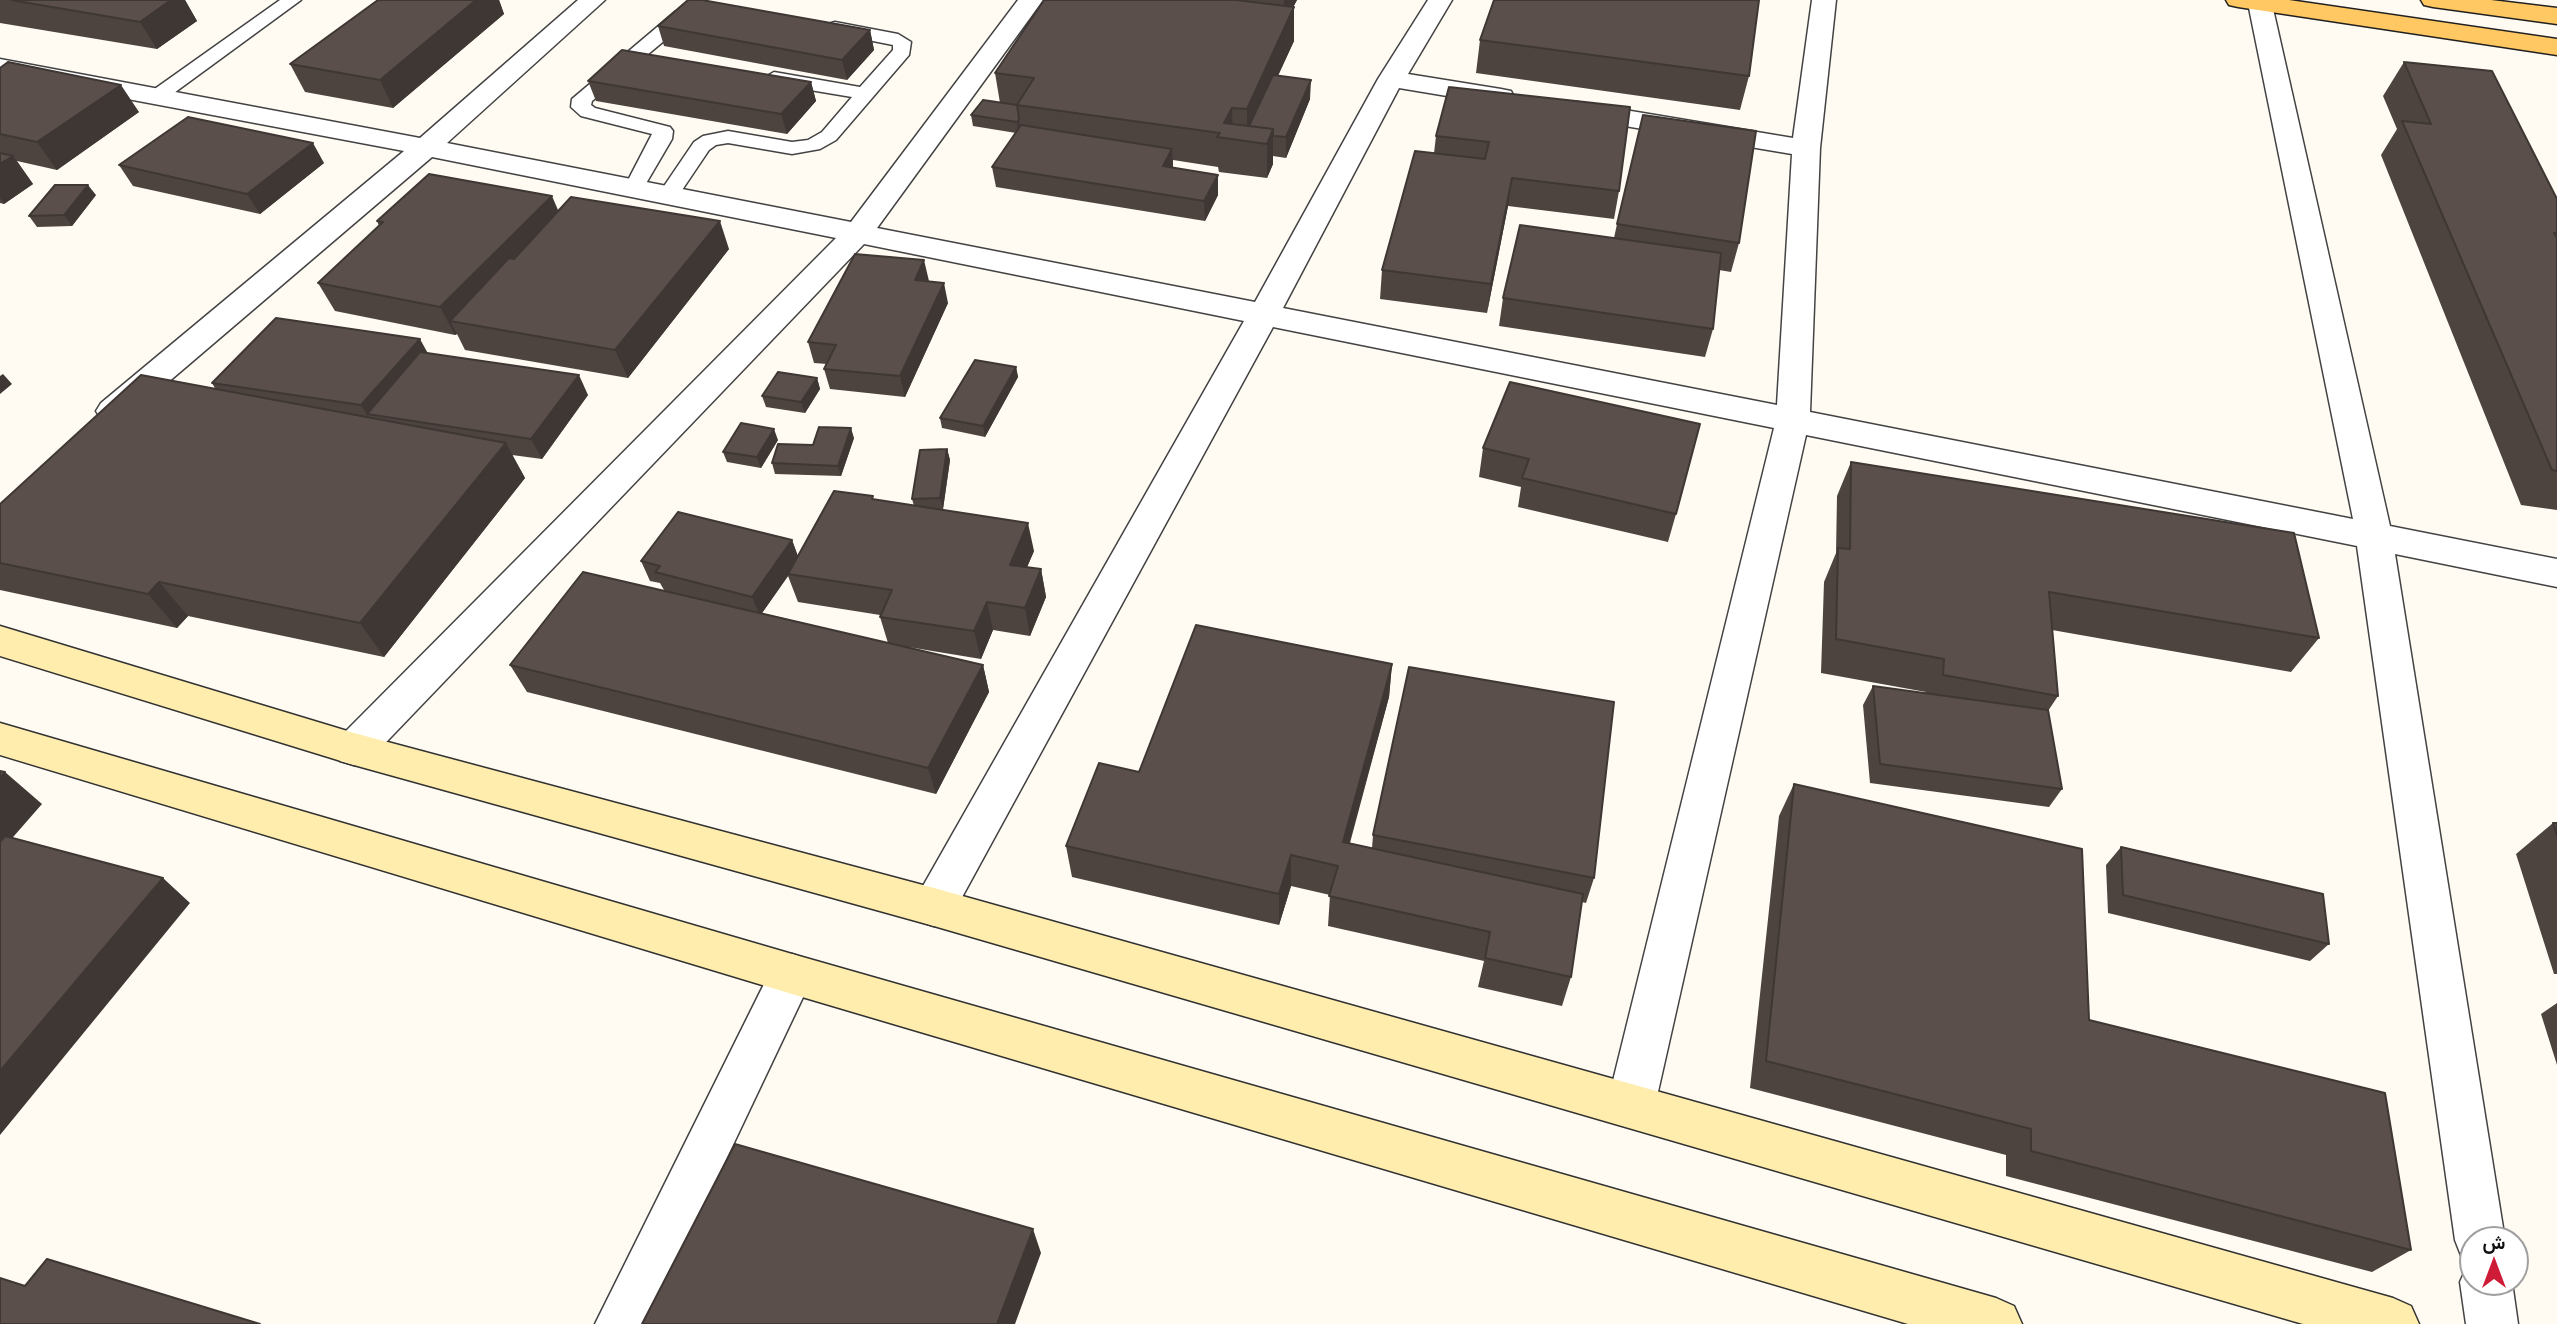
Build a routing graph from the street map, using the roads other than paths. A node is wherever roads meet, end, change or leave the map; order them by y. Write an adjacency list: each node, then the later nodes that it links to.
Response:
1 (292, 0): 18 (lane)
2 (593, 0): 19 (street)
3 (1031, 0): 23 (street)
4 (1440, 0): 16 (street)
5 (1824, 0): 20 (street)
6 (2433, 0): 9 (main road)
7 (2250, 2): 11 (main road); 27 (street)
8 (708, 10): 12 (lane)
9 (2557, 16)
10 (811, 24): 17 (lane)
11 (2557, 47)
12 (637, 54): 13 (lane); 21 (lane)
13 (664, 58)
14 (0, 67): 18 (street)
15 (758, 75): 17 (lane)
16 (1391, 79): 20 (street); 24 (street)
17 (865, 94): 22 (lane)
18 (156, 97): 19 (street)
19 (426, 147): 21 (street); 26 (street)
20 (1807, 148): 25 (street)
21 (634, 188): 22 (street)
22 (669, 195): 23 (street)
23 (858, 233): 24 (street); 31 (street)
24 (1264, 314): 25 (street); 32 (street)
25 (1793, 420): 27 (street); 34 (street)
26 (96, 426)
27 (2374, 536): 28 (street); 35 (street)
28 (2557, 572)
29 (0, 641): 31 (street)
30 (0, 738): 33 (street)
31 (354, 749): 32 (street)
32 (934, 907): 34 (street)
33 (792, 974): 37 (street); 38 (street)
34 (1631, 1105): 39 (street)
35 (2478, 1226)
36 (2488, 1296): 40 (street)
37 (621, 1324)
38 (1996, 1324)
39 (2393, 1324)
40 (2492, 1324)

